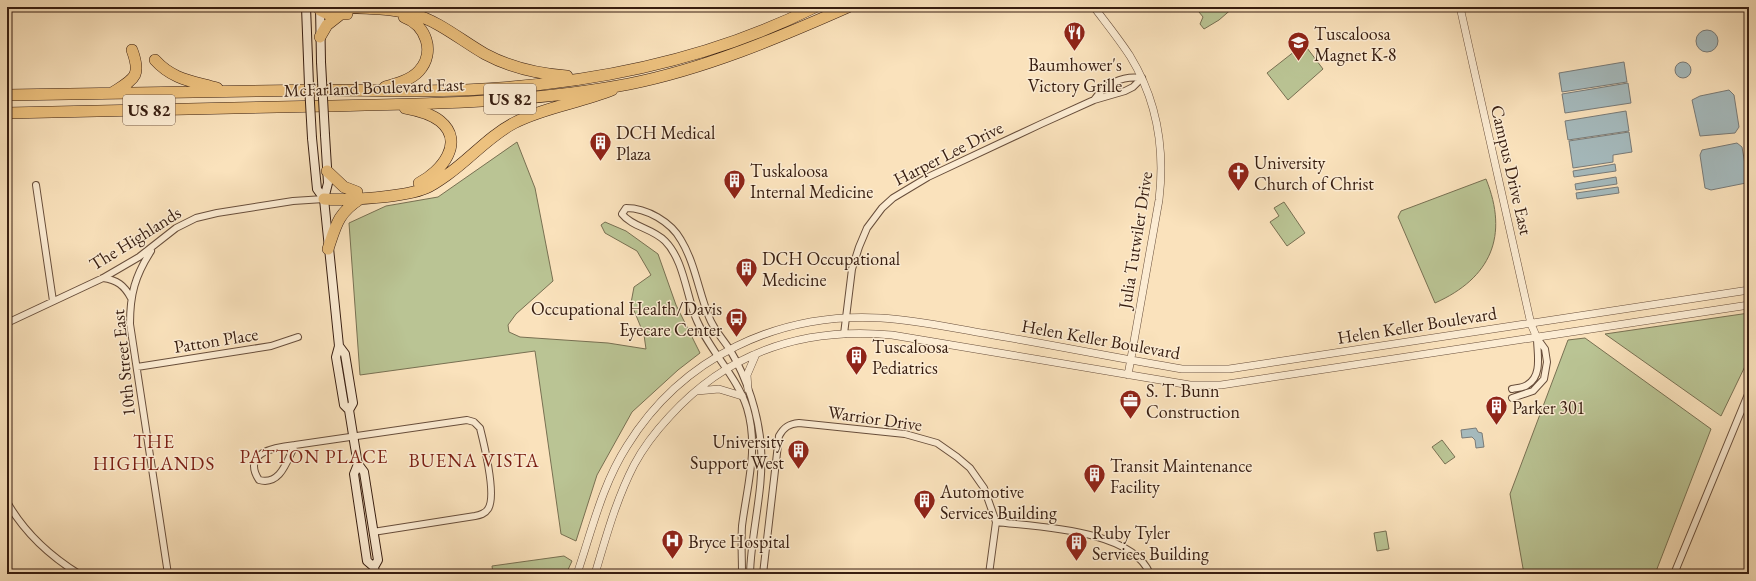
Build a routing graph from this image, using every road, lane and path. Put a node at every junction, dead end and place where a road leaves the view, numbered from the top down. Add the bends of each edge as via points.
1 (306, 7) edge
2 (815, 7) edge
3 (848, 7) edge
4 (1094, 7) edge
5 (1460, 7) edge
6 (322, 8) edge
7 (342, 9) edge
8 (320, 37) junction
9 (132, 50) dead end
10 (155, 60) dead end
11 (588, 78) junction
12 (1142, 78) junction
13 (629, 84) junction
14 (376, 90) junction
15 (229, 92) junction
16 (112, 93) junction
17 (7, 95) edge
18 (1094, 100) junction
19 (390, 105) junction
20 (7, 112) edge
21 (327, 171) junction
22 (36, 185) dead end
23 (359, 195) junction
24 (324, 199) junction
25 (152, 248) junction
26 (328, 249) junction
27 (687, 256) junction
28 (676, 260) junction
29 (104, 278) junction
30 (1749, 290) edge
31 (131, 298) junction
32 (53, 301) junction
33 (1749, 305) edge
34 (707, 311) junction
35 (696, 317) junction
36 (846, 317) junction
37 (7, 323) edge
38 (1531, 324) junction
39 (844, 334) junction
40 (298, 337) dead end
41 (1537, 338) junction
42 (730, 350) junction
43 (756, 354) junction
44 (718, 356) junction
45 (1131, 361) junction
46 (736, 363) junction
47 (137, 367) junction
48 (727, 367) junction
49 (1128, 375) junction
50 (748, 389) junction
51 (1512, 389) dead end
52 (695, 391) junction
53 (1749, 392) edge
54 (742, 396) junction
55 (1512, 398) dead end
56 (353, 436) junction
57 (295, 445) junction
58 (358, 464) junction
59 (7, 502) edge
60 (996, 522) junction
61 (374, 532) junction
62 (374, 571) edge
63 (79, 574) edge
64 (168, 574) edge
65 (577, 574) edge
66 (595, 574) edge
67 (742, 574) edge
68 (750, 574) edge
69 (763, 574) edge
70 (989, 574) edge
71 (1150, 574) edge
72 (1674, 574) edge

1 - 24 main road, bridge via 312,138 317,189
2 - 11 highway, McFarland Boulevard East / US 82 via 754,34 706,51
3 - 13 highway, McFarland Boulevard East / US 82 via 718,59
4 - 12 street, Julia Tutwiler Drive via 1129,55
5 - 38 street, Campus Drive East
6 - 7 highway via 328,14
6 - 8 main road
7 - 8 highway
7 - 11 highway via 372,8 413,14 436,24 507,65 548,74
7 - 14 highway via 404,17 414,22 425,35 428,51 419,71 399,83
8 - 21 main road, bridge
9 - 16 highway via 138,68 136,74 127,84
10 - 15 highway via 173,76
11 - 14 highway, McFarland Boulevard East / US 82 via 506,88
12 - 18 street, Harper Lee Drive via 1125,91
12 - 18 street, Harper Lee Drive via 1131,76 1103,88
12 - 45 street, Julia Tutwiler Drive via 1157,123 1162,176
13 - 19 highway, McFarland Boulevard East / US 82 via 500,100
13 - 23 highway via 598,96 529,115 494,136 446,175 425,188 410,193
14 - 15 highway, McFarland Boulevard East / US 82
15 - 16 highway, McFarland Boulevard East / US 82
16 - 17 highway, McFarland Boulevard East / US 82
18 - 36 street, Harper Lee Drive via 928,177 893,198 867,228 858,247 852,269
19 - 20 highway, McFarland Boulevard East / US 82
19 - 23 highway via 418,110 441,122 451,141 447,159 430,176 414,185
21 - 23 highway via 344,187
21 - 24 main road via 328,183
22 - 32 street
23 - 24 highway via 338,200
23 - 26 highway via 337,220
24 - 25 street, The Highlands via 310,199 196,218 176,228
24 - 26 main road
25 - 29 street, The Highlands
25 - 31 street, 10th Street East via 137,278
26 - 56 main road via 339,346 345,354 351,393 352,403 349,410
27 - 28 street
27 - 28 street via 681,240 665,223 642,210 626,208 622,214 627,221 646,227 665,240
27 - 34 street
28 - 35 street
29 - 31 street via 119,282
29 - 32 street, The Highlands
30 - 38 street, Helen Keller Boulevard
31 - 47 street, 10th Street East via 130,324
32 - 37 street, The Highlands
33 - 41 street, Helen Keller Boulevard
34 - 35 street
34 - 42 street via 717,333
35 - 44 street
36 - 39 street, Harper Lee Drive
36 - 42 street, Helen Keller Boulevard via 812,320 772,330
36 - 45 street, Helen Keller Boulevard via 897,319
38 - 41 street, Campus Drive East
38 - 45 street, Helen Keller Boulevard via 1229,369 1182,369
39 - 43 street, Helen Keller Boulevard via 798,341
39 - 49 street, Helen Keller Boulevard via 892,335
40 - 47 street, Patton Place via 275,346
41 - 49 street, Helen Keller Boulevard via 1231,385 1190,385
41 - 51 street via 1537,372 1527,385
41 - 55 street via 1545,349 1547,362 1544,379 1534,391
42 - 44 street, Helen Keller Boulevard
42 - 46 street
43 - 46 street, Helen Keller Boulevard
43 - 50 street via 747,374
44 - 48 street
44 - 65 street, Helen Keller Boulevard via 682,381 651,412 627,446 607,482
45 - 49 street, Julia Tutwiler Drive
46 - 48 street, Helen Keller Boulevard
46 - 50 street
47 - 64 street, 10th Street East
48 - 52 street, Helen Keller Boulevard
48 - 54 street
50 - 68 street via 758,424 762,452
52 - 54 street via 719,389
52 - 66 street, Helen Keller Boulevard via 657,430 634,464 618,502
53 - 72 street
54 - 67 street via 750,423 752,452 741,539
56 - 57 street
56 - 58 main road
56 - 61 street via 467,420 480,428 491,493 491,501 486,512 475,516
57 - 57 street via 271,448 257,457 254,464 259,480 267,482 275,479 281,473
58 - 61 main road via 364,472
58 - 62 main road via 354,474 355,481 367,561
59 - 63 street via 33,538
60 - 69 street, Warrior Drive via 980,481 970,468 944,447 905,434 790,424 779,436
60 - 70 street
60 - 71 street via 1039,526 1111,542 1133,553
61 - 62 main road via 378,560

